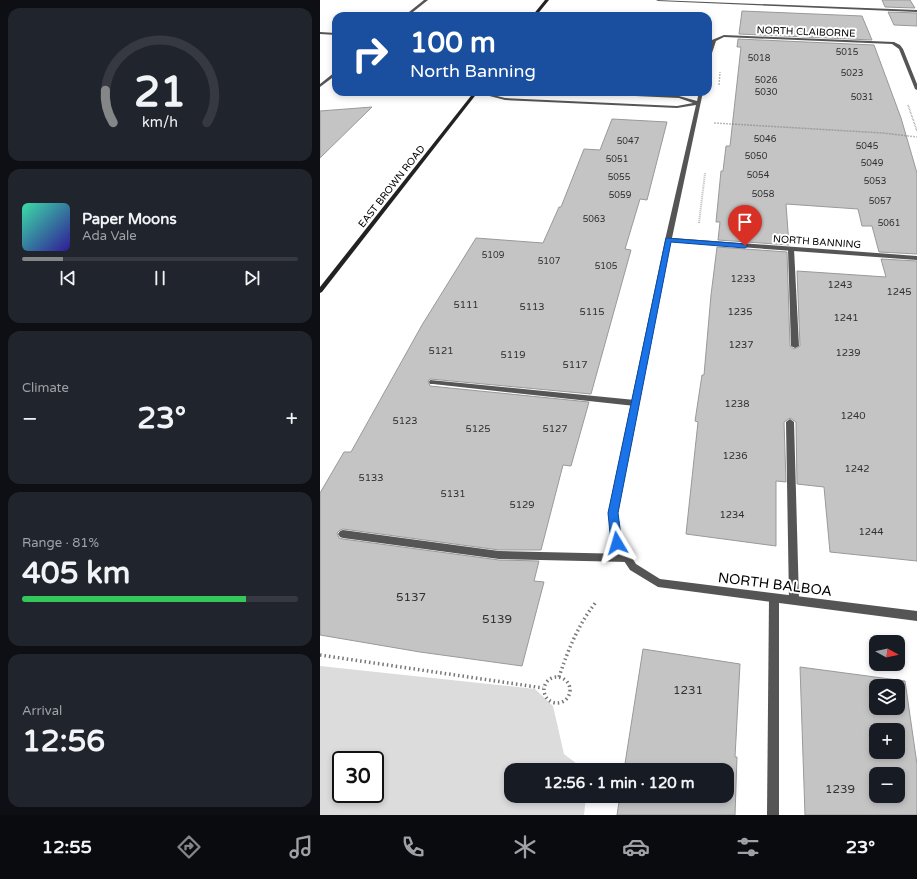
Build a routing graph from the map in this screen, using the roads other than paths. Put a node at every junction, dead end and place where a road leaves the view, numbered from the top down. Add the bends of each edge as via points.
1 (426, 0) edge
2 (547, 0) edge
3 (658, 0) edge
4 (670, 0) edge
5 (917, 11) edge
6 (411, 12) edge
7 (537, 12) edge
8 (320, 33) edge
9 (332, 34) edge
10 (712, 44) edge
11 (332, 76) edge
12 (320, 86) edge
13 (917, 89) edge
14 (474, 96) edge
15 (494, 96) edge
16 (657, 96) edge
17 (700, 96) edge
18 (698, 103) junction
19 (668, 240) junction
20 (791, 249) junction
21 (917, 258) edge
22 (320, 291) edge
23 (795, 346) dead end
24 (433, 382) dead end
25 (635, 404) junction
26 (790, 422) dead end
27 (343, 534) dead end
28 (627, 558) junction
29 (774, 598) junction
30 (794, 600) junction
31 (917, 616) edge
32 (773, 815) edge

1 - 6 street
2 - 7 main road
3 - 4 street
4 - 5 street
8 - 9 street
10 - 13 street, NORTH CLAIBORNE via 718,38 736,36 892,43 901,49
11 - 12 street
14 - 22 main road, EAST BROWN ROAD
15 - 18 street via 512,100 677,107
16 - 18 street via 679,97
17 - 18 street
18 - 19 street
19 - 20 street, NORTH BANNING
19 - 25 street
20 - 21 street, NORTH BANNING
20 - 23 street
24 - 25 street
25 - 28 street via 613,513 617,543
26 - 30 street
27 - 28 street via 499,555
28 - 29 street, NORTH BALBOA via 633,567 658,583
29 - 30 street, NORTH BALBOA
29 - 32 street
30 - 31 street, NORTH BALBOA

